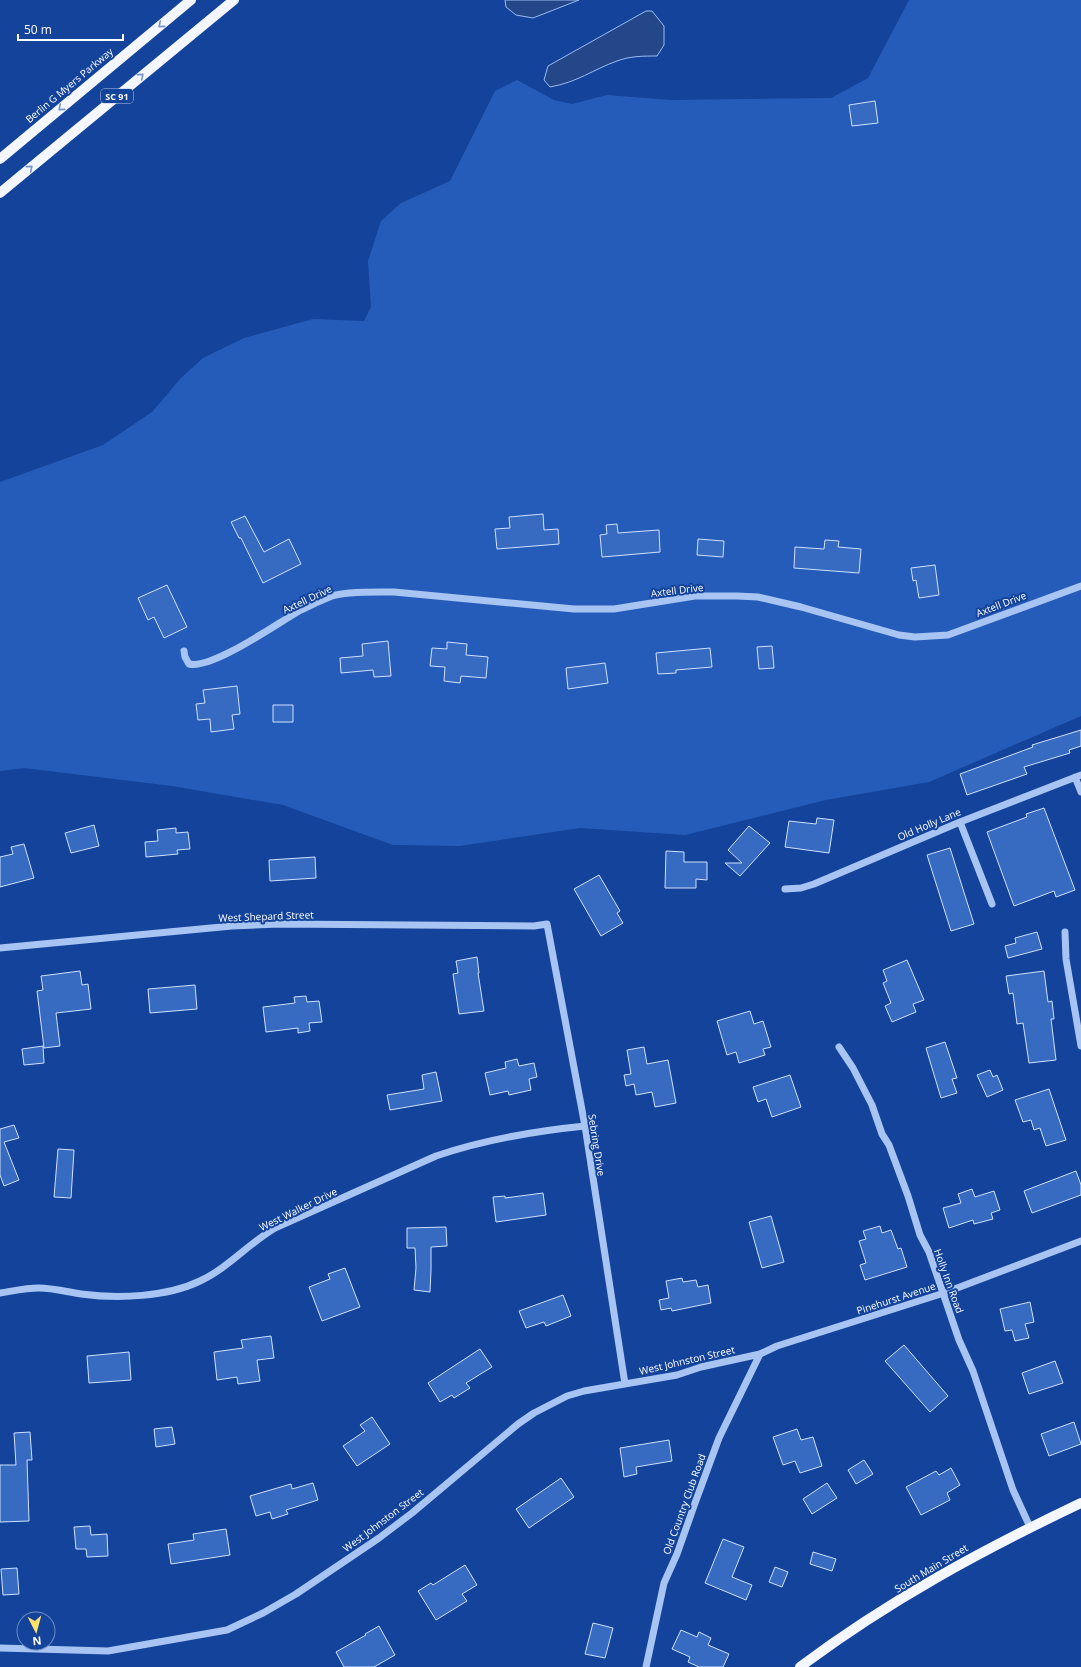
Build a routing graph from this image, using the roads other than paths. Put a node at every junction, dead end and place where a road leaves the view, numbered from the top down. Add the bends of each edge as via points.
1 (191, 0) edge
2 (234, 0) edge
3 (0, 159) edge
4 (0, 194) edge
5 (1081, 586) edge
6 (184, 651) dead end
7 (1078, 776) edge
8 (1081, 792) edge
9 (960, 822) junction
10 (785, 889) dead end
11 (992, 904) dead end
12 (534, 926) joint
13 (1065, 932) dead end
14 (0, 948) edge
15 (839, 1046) dead end
16 (1081, 1046) edge
17 (585, 1126) junction
18 (1081, 1241) edge
19 (0, 1293) edge
20 (944, 1293) junction
21 (760, 1354) junction
22 (625, 1384) junction
23 (1081, 1503) edge
24 (1030, 1527) junction
25 (0, 1648) edge
26 (646, 1667) edge
27 (800, 1667) edge

1 -> 3 main road, Berlin G Myers Parkway / SC 91
4 -> 2 main road, SC 91
5 - 6 street, Axtell Drive via 948,635 932,637 899,635 801,607 737,596 695,596 614,609 574,609 373,592 334,595 301,610 225,654 199,665 189,664
7 - 8 street
7 - 9 street, Old Holly Lane
9 - 10 street, Old Holly Lane via 814,884
9 - 11 street
12 - 14 street, West Shepard Street via 248,925
12 - 17 street, Sebring Drive via 547,924
13 - 16 street via 1066,959
15 - 20 street, Holly Inn Road via 872,1105 908,1196 920,1236 929,1252
17 - 19 street, West Walker Drive via 470,1146 436,1156 274,1228 220,1269 200,1281 179,1288 120,1296 38,1288
17 - 22 street, Sebring Drive
18 - 20 street, Pinehurst Avenue
20 - 21 street, Pinehurst Avenue via 777,1346
20 - 24 street, Holly Inn Road via 1013,1490
21 - 22 street, West Johnston Street via 677,1375
21 - 26 street, Old Country Club Road via 719,1438 678,1554 664,1583
22 - 25 street, West Johnston Street via 567,1396 534,1413 379,1538 296,1594 227,1630 108,1652
23 - 24 main road, South Main Street
24 - 27 main road, South Main Street via 934,1579 869,1619

